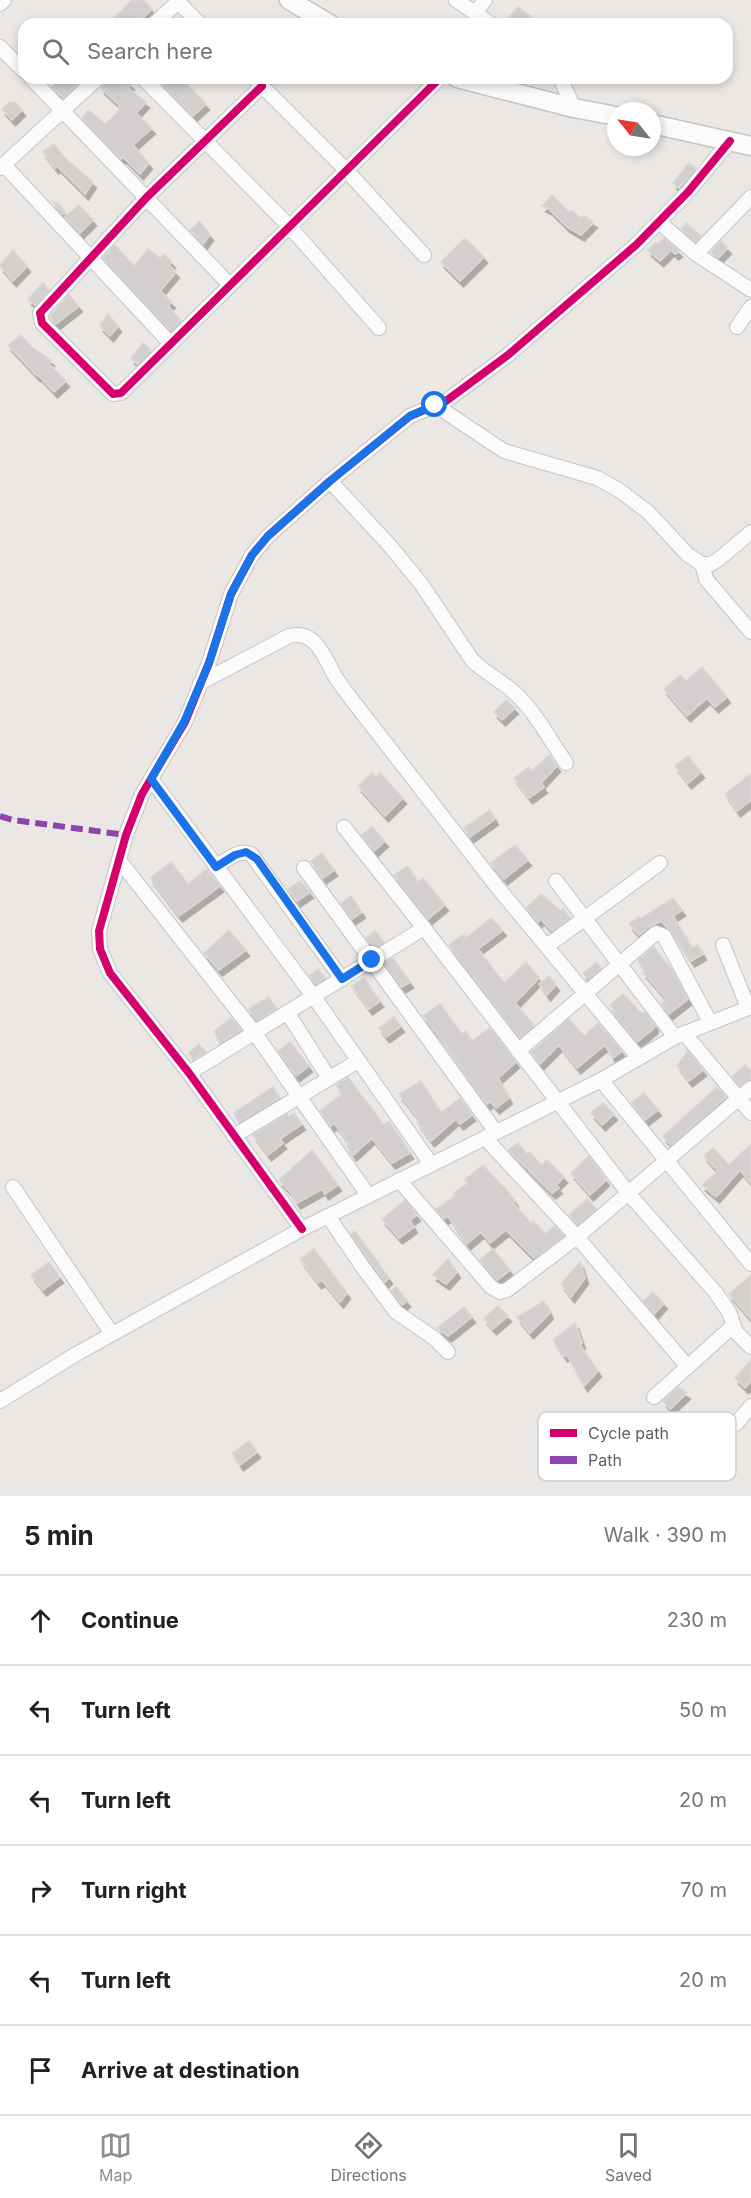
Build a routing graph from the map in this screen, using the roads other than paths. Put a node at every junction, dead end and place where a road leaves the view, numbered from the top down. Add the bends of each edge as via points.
1 (4, 0) edge
2 (289, 0) edge
3 (456, 0) edge
4 (485, 0) edge
5 (179, 1) edge
6 (0, 4) edge
7 (475, 13) junction
8 (161, 18) edge
9 (195, 18) edge
10 (320, 18) edge
11 (482, 18) edge
12 (0, 47) edge
13 (18, 65) edge
14 (37, 84) edge
15 (92, 84) edge
16 (149, 84) edge
17 (256, 84) edge
18 (260, 84) edge
19 (434, 84) edge
20 (480, 84) edge
21 (563, 84) edge
22 (574, 108) junction
23 (64, 110) junction
24 (607, 114) edge
25 (661, 126) edge
26 (205, 141) junction
27 (730, 141) junction
28 (751, 146) edge
29 (2, 167) edge
30 (347, 171) junction
31 (147, 197) junction
32 (751, 197) edge
33 (658, 222) junction
34 (290, 227) junction
35 (696, 254) junction
36 (424, 255) dead end
37 (91, 257) junction
38 (230, 285) junction
39 (751, 290) edge
40 (751, 307) edge
41 (736, 327) dead end
42 (379, 328) dead end
43 (171, 344) junction
44 (435, 405) junction
45 (330, 481) junction
46 (751, 532) edge
47 (702, 564) junction
48 (751, 632) edge
49 (201, 683) junction
50 (566, 763) dead end
51 (151, 779) junction
52 (344, 827) dead end
53 (119, 860) junction
54 (660, 863) dead end
55 (216, 867) junction
56 (304, 868) dead end
57 (556, 881) dead end
58 (585, 917) junction
59 (424, 928) junction
60 (723, 945) dead end
61 (547, 946) junction
62 (372, 960) junction
63 (620, 963) junction
64 (342, 979) junction
65 (585, 993) junction
66 (314, 996) junction
67 (750, 1007) edge
68 (287, 1012) junction
69 (710, 1022) junction
70 (254, 1032) junction
71 (680, 1035) junction
72 (518, 1051) junction
73 (639, 1058) junction
74 (358, 1060) junction
75 (189, 1073) junction
76 (329, 1078) junction
77 (601, 1080) junction
78 (751, 1089) edge
79 (298, 1097) junction
80 (739, 1099) junction
81 (556, 1102) junction
82 (751, 1113) edge
83 (491, 1135) junction
84 (234, 1136) junction
85 (668, 1161) junction
86 (431, 1164) junction
87 (399, 1180) junction
88 (13, 1187) dead end
89 (628, 1194) junction
90 (368, 1196) junction
91 (328, 1216) junction
92 (302, 1229) junction
93 (577, 1237) junction
94 (751, 1264) edge
95 (733, 1326) junction
96 (112, 1334) junction
97 (751, 1347) edge
98 (448, 1352) dead end
99 (688, 1367) junction
100 (654, 1397) dead end
101 (0, 1401) edge
102 (751, 1406) edge
103 (736, 1424) dead end

1 - 6 street
2 - 10 main road
3 - 7 street
4 - 7 street
5 - 8 street
5 - 9 street
7 - 11 street
12 - 13 street
14 - 23 street
15 - 23 street
16 - 26 street
17 - 26 street
18 - 30 street
19 - 30 street
20 - 22 main road
21 - 22 street
22 - 24 main road
23 - 29 street
23 - 31 street
25 - 27 main road
26 - 31 street
26 - 34 street
27 - 28 main road
27 - 33 street
29 - 37 street
30 - 34 street
30 - 36 street
31 - 37 street
31 - 38 street
32 - 35 street
33 - 35 street
33 - 44 street via 508,355
34 - 38 street
34 - 42 street
35 - 39 street
37 - 43 street
37 - 43 street via 42,310 42,323 113,394 121,393
38 - 43 street
40 - 41 street
44 - 45 street via 410,416
44 - 47 street via 504,451 597,478 619,490
45 - 49 street via 252,555 231,594
45 - 50 street via 391,547 471,660 523,702
46 - 47 street via 711,564
47 - 48 street via 706,579
49 - 51 street
49 - 61 street via 279,639 297,634 311,639 320,647 349,696
51 - 53 street
51 - 55 street
52 - 59 street
53 - 70 street
53 - 75 street via 99,931 100,949 110,973
54 - 58 street
55 - 64 street via 246,852 257,859
55 - 66 street
56 - 62 street
57 - 58 street
58 - 61 street
58 - 63 street
59 - 62 street
59 - 72 street
60 - 67 street
61 - 65 street
62 - 64 street
62 - 83 street
63 - 65 street
63 - 69 street via 652,935 660,933
63 - 71 street
64 - 66 street
65 - 72 street
65 - 73 street
66 - 68 street
66 - 74 street
67 - 69 street
68 - 70 street
68 - 76 street
69 - 71 street
70 - 75 street
70 - 79 street
71 - 73 street
71 - 80 street
72 - 81 street
73 - 77 street
74 - 76 street
74 - 86 street
75 - 84 street
76 - 79 street
77 - 81 street
77 - 85 street
78 - 80 street
79 - 84 street
79 - 90 street
80 - 82 street
80 - 85 street
81 - 83 street
81 - 89 street
83 - 86 street
83 - 93 street
84 - 92 street
85 - 89 street
85 - 94 street
86 - 87 street
87 - 90 street
87 - 93 street via 490,1287 500,1292
88 - 96 street
89 - 93 street
89 - 95 street via 716,1293
90 - 91 street
91 - 92 street
91 - 98 street via 396,1312
92 - 96 street
93 - 99 street
95 - 97 street
95 - 99 street
96 - 101 street
99 - 100 street
102 - 103 street

